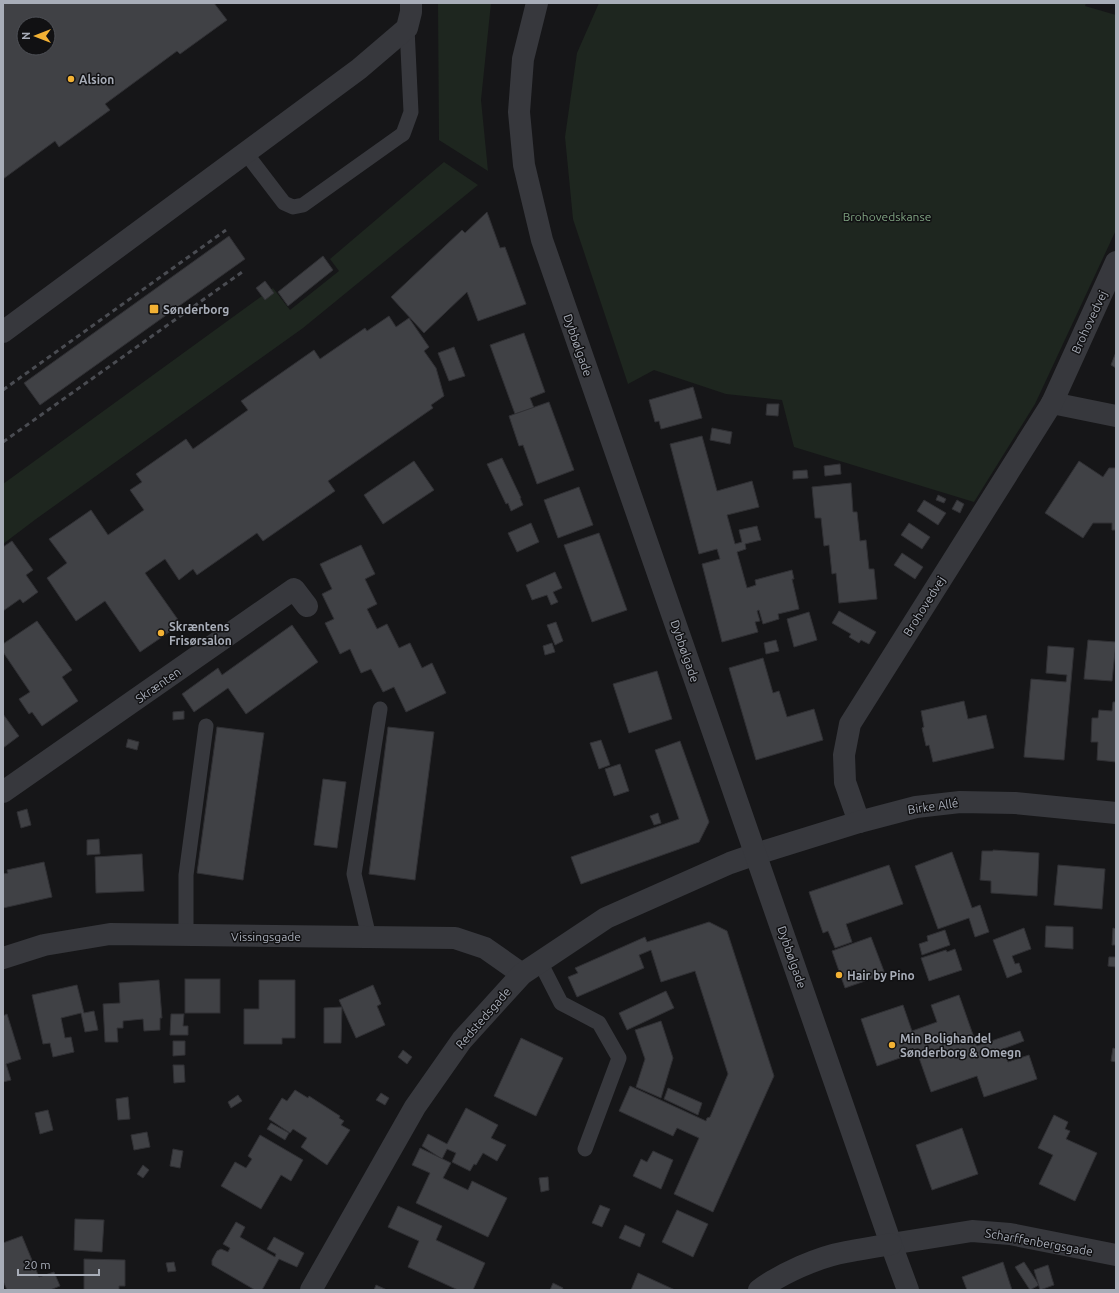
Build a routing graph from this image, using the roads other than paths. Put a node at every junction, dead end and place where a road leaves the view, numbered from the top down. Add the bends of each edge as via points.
1 (411, 3) edge
2 (537, 3) edge
3 (407, 28) junction
4 (245, 152) junction
5 (1116, 262) edge
6 (3, 332) edge
7 (1052, 403) junction
8 (1116, 416) edge
9 (307, 606) dead end
10 (380, 709) dead end
11 (206, 726) dead end
12 (3, 792) edge
13 (1116, 813) edge
14 (859, 822) junction
15 (756, 854) junction
16 (186, 935) junction
17 (369, 936) junction
18 (3, 958) edge
19 (540, 962) junction
20 (522, 974) junction
21 (585, 1149) dead end
22 (891, 1244) junction
23 (1116, 1255) edge
24 (311, 1290) edge
25 (759, 1290) edge
26 (908, 1290) edge

1 - 3 street
2 - 15 street, Dybbølgade via 523,60 520,112 524,165 542,240
3 - 4 street via 359,69
3 - 4 lane via 411,112 403,134 303,205 293,207 284,203
4 - 6 street
5 - 7 street, Brohovedvej
7 - 8 street
7 - 14 street, Brohovedvej via 850,724 844,755 845,782
9 - 12 street, Skrænten via 294,589
10 - 17 lane via 354,874
11 - 16 lane via 186,875
13 - 14 street, Birke Allé via 1015,803 960,802 916,807
14 - 15 street, Birke Allé
15 - 19 street, Redstedsgade via 606,918
15 - 22 street, Dybbølgade
16 - 17 street, Vissingsgade
16 - 18 street, Vissingsgade via 110,934 44,945
17 - 20 street, Vissingsgade via 455,938 485,948
19 - 20 street, Redstedsgade
19 - 21 lane via 561,1003 599,1023 619,1058
20 - 24 street, Redstedsgade via 462,1040 415,1107
22 - 23 street, Scharffenbergsgade via 972,1231 1010,1234
22 - 25 street, Scharffenbergsgade via 844,1252 801,1266
22 - 26 street, Dybbølgade

